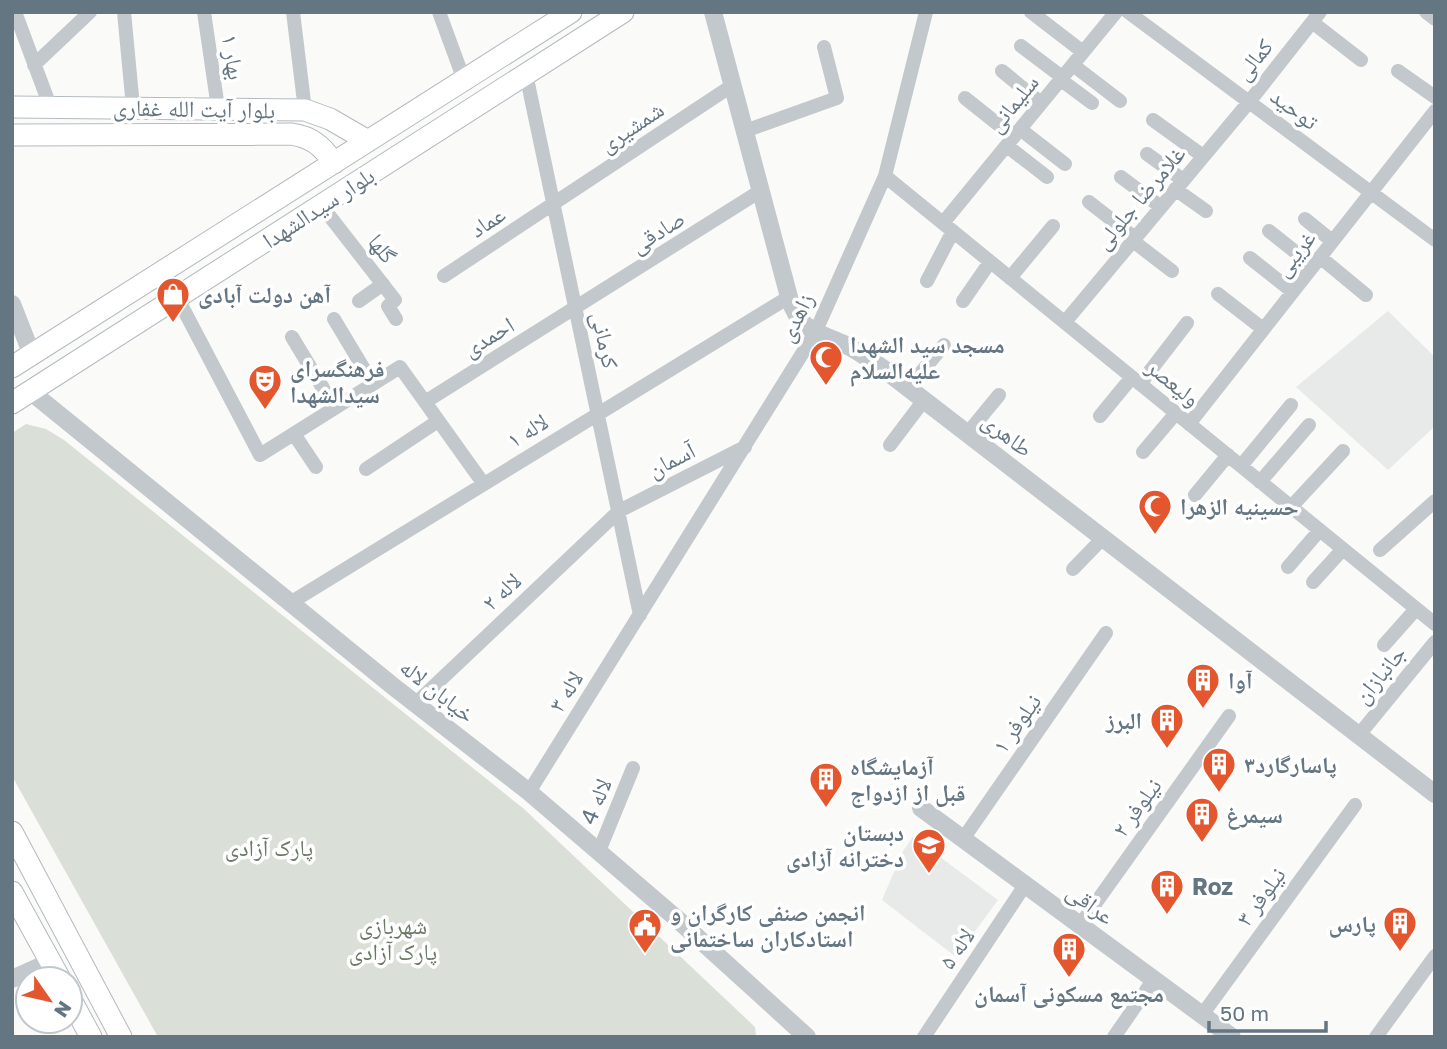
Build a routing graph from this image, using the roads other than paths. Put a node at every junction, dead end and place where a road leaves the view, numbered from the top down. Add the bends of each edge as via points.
1 (15, 12) edge
2 (90, 12) edge
3 (124, 12) edge
4 (204, 12) edge
5 (293, 12) edge
6 (439, 12) edge
7 (623, 12) edge
8 (713, 12) edge
9 (926, 12) edge
10 (1031, 12) edge
11 (1116, 12) edge
12 (1128, 12) edge
13 (1426, 12) edge
14 (561, 15) edge
15 (1316, 17) edge
16 (1435, 19) edge
17 (1021, 46) dead end
18 (824, 47) dead end
19 (1083, 52) junction
20 (1361, 60) dead end
21 (34, 65) junction
22 (1073, 65) junction
23 (1002, 71) dead end
24 (1398, 71) dead end
25 (526, 74) junction
26 (1061, 79) junction
27 (464, 80) junction
28 (733, 85) junction
29 (1435, 97) edge
30 (965, 98) dead end
31 (1120, 101) dead end
32 (1249, 102) junction
33 (1041, 103) junction
34 (1092, 103) dead end
35 (50, 106) junction
36 (12, 107) edge
37 (134, 107) junction
38 (218, 108) junction
39 (474, 108) junction
40 (305, 110) junction
41 (1435, 111) edge
42 (1153, 120) dead end
43 (746, 131) junction
44 (218, 134) junction
45 (12, 135) edge
46 (1014, 137) junction
47 (368, 141) junction
48 (1147, 154) dead end
49 (1203, 156) junction
50 (334, 163) junction
51 (1065, 164) dead end
52 (885, 176) junction
53 (1047, 177) dead end
54 (1121, 177) dead end
55 (1179, 185) junction
56 (762, 190) junction
57 (1371, 192) junction
58 (1089, 202) dead end
59 (321, 205) junction
60 (554, 205) junction
61 (1161, 207) junction
62 (1206, 211) dead end
63 (1305, 219) dead end
64 (1053, 226) dead end
65 (948, 227) junction
66 (1269, 231) dead end
67 (1134, 239) junction
68 (1435, 240) edge
69 (1332, 242) junction
70 (1250, 258) dead end
71 (990, 261) junction
72 (1316, 262) junction
73 (1172, 271) dead end
74 (444, 276) dead end
75 (1010, 278) junction
76 (927, 281) dead end
77 (383, 284) junction
78 (1293, 292) junction
79 (1218, 294) dead end
80 (1366, 295) dead end
81 (177, 297) junction
82 (789, 297) junction
83 (359, 301) dead end
84 (963, 301) dead end
85 (12, 304) edge
86 (576, 309) junction
87 (334, 319) dead end
88 (396, 319) dead end
89 (1065, 322) junction
90 (1186, 323) dead end
91 (1263, 329) junction
92 (815, 333) junction
93 (292, 337) dead end
94 (944, 345) dead end
95 (32, 355) junction
96 (12, 367) edge
97 (1136, 380) junction
98 (373, 384) junction
99 (908, 388) junction
100 (999, 395) dead end
101 (21, 397) edge
102 (923, 400) junction
103 (425, 402) junction
104 (1291, 405) dead end
105 (335, 408) junction
106 (598, 413) junction
107 (1176, 413) junction
108 (1100, 416) dead end
109 (438, 421) junction
110 (1189, 424) junction
111 (1310, 425) dead end
112 (967, 433) junction
113 (294, 434) junction
114 (890, 444) dead end
115 (745, 447) junction
116 (1343, 451) dead end
117 (1143, 452) dead end
118 (1228, 455) junction
119 (1241, 466) junction
120 (316, 467) dead end
121 (366, 469) dead end
122 (1260, 482) junction
123 (483, 484) junction
124 (1195, 495) dead end
125 (1435, 501) edge
126 (1291, 507) junction
127 (618, 512) junction
128 (1320, 530) junction
129 (1103, 538) junction
130 (1343, 549) junction
131 (1380, 550) dead end
132 (1288, 566) dead end
133 (1073, 569) dead end
134 (1313, 582) dead end
135 (290, 603) junction
136 (1416, 609) junction
137 (640, 615) junction
138 (1435, 624) edge
139 (1107, 633) dead end
140 (1435, 642) edge
141 (1384, 645) dead end
142 (415, 704) junction
143 (1230, 716) dead end
144 (1358, 736) junction
145 (634, 768) dead end
146 (529, 792) junction
147 (1435, 794) edge
148 (1355, 804) dead end
149 (921, 808) dead end
150 (12, 832) edge
151 (963, 839) junction
152 (599, 851) junction
153 (1026, 885) junction
154 (12, 892) edge
155 (1080, 925) junction
156 (1435, 956) edge
157 (52, 965) edge
158 (1154, 979) junction
159 (1202, 1015) junction
160 (121, 1037) edge
161 (807, 1037) edge
162 (924, 1037) edge
163 (1114, 1037) edge
164 (1232, 1037) edge
165 (1376, 1037) edge

1 - 21 street
2 - 21 street
3 - 37 street
4 - 38 street, بهار ۱
5 - 40 street
6 - 27 street
7 - 25 main road, بلوار سیدالشهدا
8 - 28 street, طاهری
9 - 52 street, زاهدی
10 - 19 street
11 - 19 street, سلیمانی
12 - 32 street, توحید
13 - 16 street
14 - 27 main road, بلوار سیدالشهدا
15 - 20 street
15 - 32 street, کمالی
17 - 26 street
18 - 43 street via 837,98
19 - 22 street, سلیمانی
21 - 35 street
22 - 26 street, سلیمانی
22 - 31 street
23 - 33 street
24 - 29 street
25 - 39 main road, بلوار سیدالشهدا
25 - 60 street, کرمانی
26 - 33 street, سلیمانی
26 - 34 street
27 - 39 main road
27 - 47 main road, بلوار سیدالشهدا
28 - 43 street, طاهری
28 - 60 street, شمشیری
30 - 46 street
32 - 49 street, غلامرضا جلولی
32 - 57 street, توحید
33 - 46 street, سلیمانی
35 - 36 main road, بلوار آیت الله غفاری
35 - 37 main road, بلوار آیت الله غفاری
37 - 38 main road, بلوار آیت الله غفاری
38 - 40 main road, بلوار آیت الله غفاری
38 - 44 main road
39 - 59 main road, بلوار سیدالشهدا
40 - 47 main road, بلوار آیت الله غفاری
41 - 57 street, غریبی
42 - 49 street
43 - 56 street, طاهری
44 - 45 main road, بلوار آیت الله غفاری
44 - 50 main road, بلوار آیت الله غفاری via 304,136 317,142
46 - 51 street
46 - 53 street
46 - 65 street, سلیمانی
47 - 50 main road, بلوار سیدالشهدا
48 - 55 street
49 - 55 street, غلامرضا جلولی
50 - 95 main road, بلوار سیدالشهدا
52 - 65 street, ولیعصر
52 - 92 street, زاهدی
54 - 61 street
55 - 61 street, غلامرضا جلولی
55 - 62 street
56 - 82 street, طاهری
56 - 86 street, صادقی
57 - 68 street, توحید
57 - 69 street, غریبی
58 - 67 street
59 - 77 street, گلها
59 - 81 main road, بلوار سیدالشهدا
60 - 74 street, عماد
60 - 86 street, کرمانی
61 - 67 street, غلامرضا جلولی
63 - 69 street
64 - 75 street
65 - 71 street, ولیعصر
65 - 76 street, سلیمانی
66 - 72 street
67 - 73 street
67 - 89 street, غلامرضا جلولی
69 - 72 street, غریبی
70 - 78 street
71 - 75 street, ولیعصر
71 - 84 street
72 - 78 street, غریبی
72 - 80 street
75 - 89 street, ولیعصر
77 - 83 street
77 - 88 street, گلها via 395,300 388,306
78 - 91 street, غریبی
79 - 91 street
81 - 101 main road, بلوار سیدالشهدا
81 - 113 street via 260,456
82 - 92 street, طاهری via 794,313
82 - 106 street, لاله ۱
85 - 95 street
86 - 103 street, احمدی
86 - 106 street, کرمانی
87 - 98 street
89 - 97 street, ولیعصر
90 - 97 street
91 - 110 street, غریبی
92 - 99 street, طاهری via 864,355
92 - 115 street, زاهدی
93 - 105 street
94 - 99 street
95 - 96 main road, بلوار سیدالشهدا
97 - 107 street, ولیعصر
97 - 108 street
98 - 103 street via 400,368
98 - 105 street
99 - 102 street, طاهری
100 - 112 street
101 - 135 street, خیابان لاله
102 - 112 street, طاهری
102 - 114 street
103 - 109 street
104 - 119 street
105 - 113 street
106 - 123 street, لاله ۱
106 - 127 street, کرمانی
107 - 110 street, ولیعصر
107 - 117 street
109 - 121 street
109 - 123 street
110 - 118 street, ولیعصر
111 - 122 street
112 - 129 street, طاهری
113 - 120 street
115 - 127 street, آسمان
115 - 137 street, زاهدی
116 - 126 street
118 - 119 street, ولیعصر
118 - 124 street
119 - 122 street, ولیعصر
122 - 126 street, ولیعصر
123 - 135 street, لاله ۱
125 - 131 street
126 - 128 street, ولیعصر
127 - 137 street, کرمانی
127 - 142 street, لاله ۲
128 - 130 street, ولیعصر
128 - 132 street
129 - 133 street
129 - 144 street, طاهری
130 - 134 street
130 - 136 street, ولیعصر
135 - 142 street, خیابان لاله
136 - 138 street, ولیعصر
136 - 141 street
137 - 146 street, لاله ۳
139 - 151 street, نیلوفر ۱
140 - 144 street, جانبازان
142 - 146 street, خیابان لاله
143 - 155 street, نیلوفر ۲
144 - 147 street, طاهری
145 - 152 street, لاله 4
146 - 152 street, خیابان لاله
148 - 159 street, نیلوفر ۳
149 - 151 street, عراقی
150 - 160 main road
151 - 153 street, عراقی
152 - 161 street, خیابان لاله
153 - 155 street, عراقی
153 - 162 street, لاله ۵
154 - 157 main road
155 - 158 street, عراقی
156 - 165 street
158 - 159 street, عراقی
158 - 163 street
159 - 164 street, عراقی

